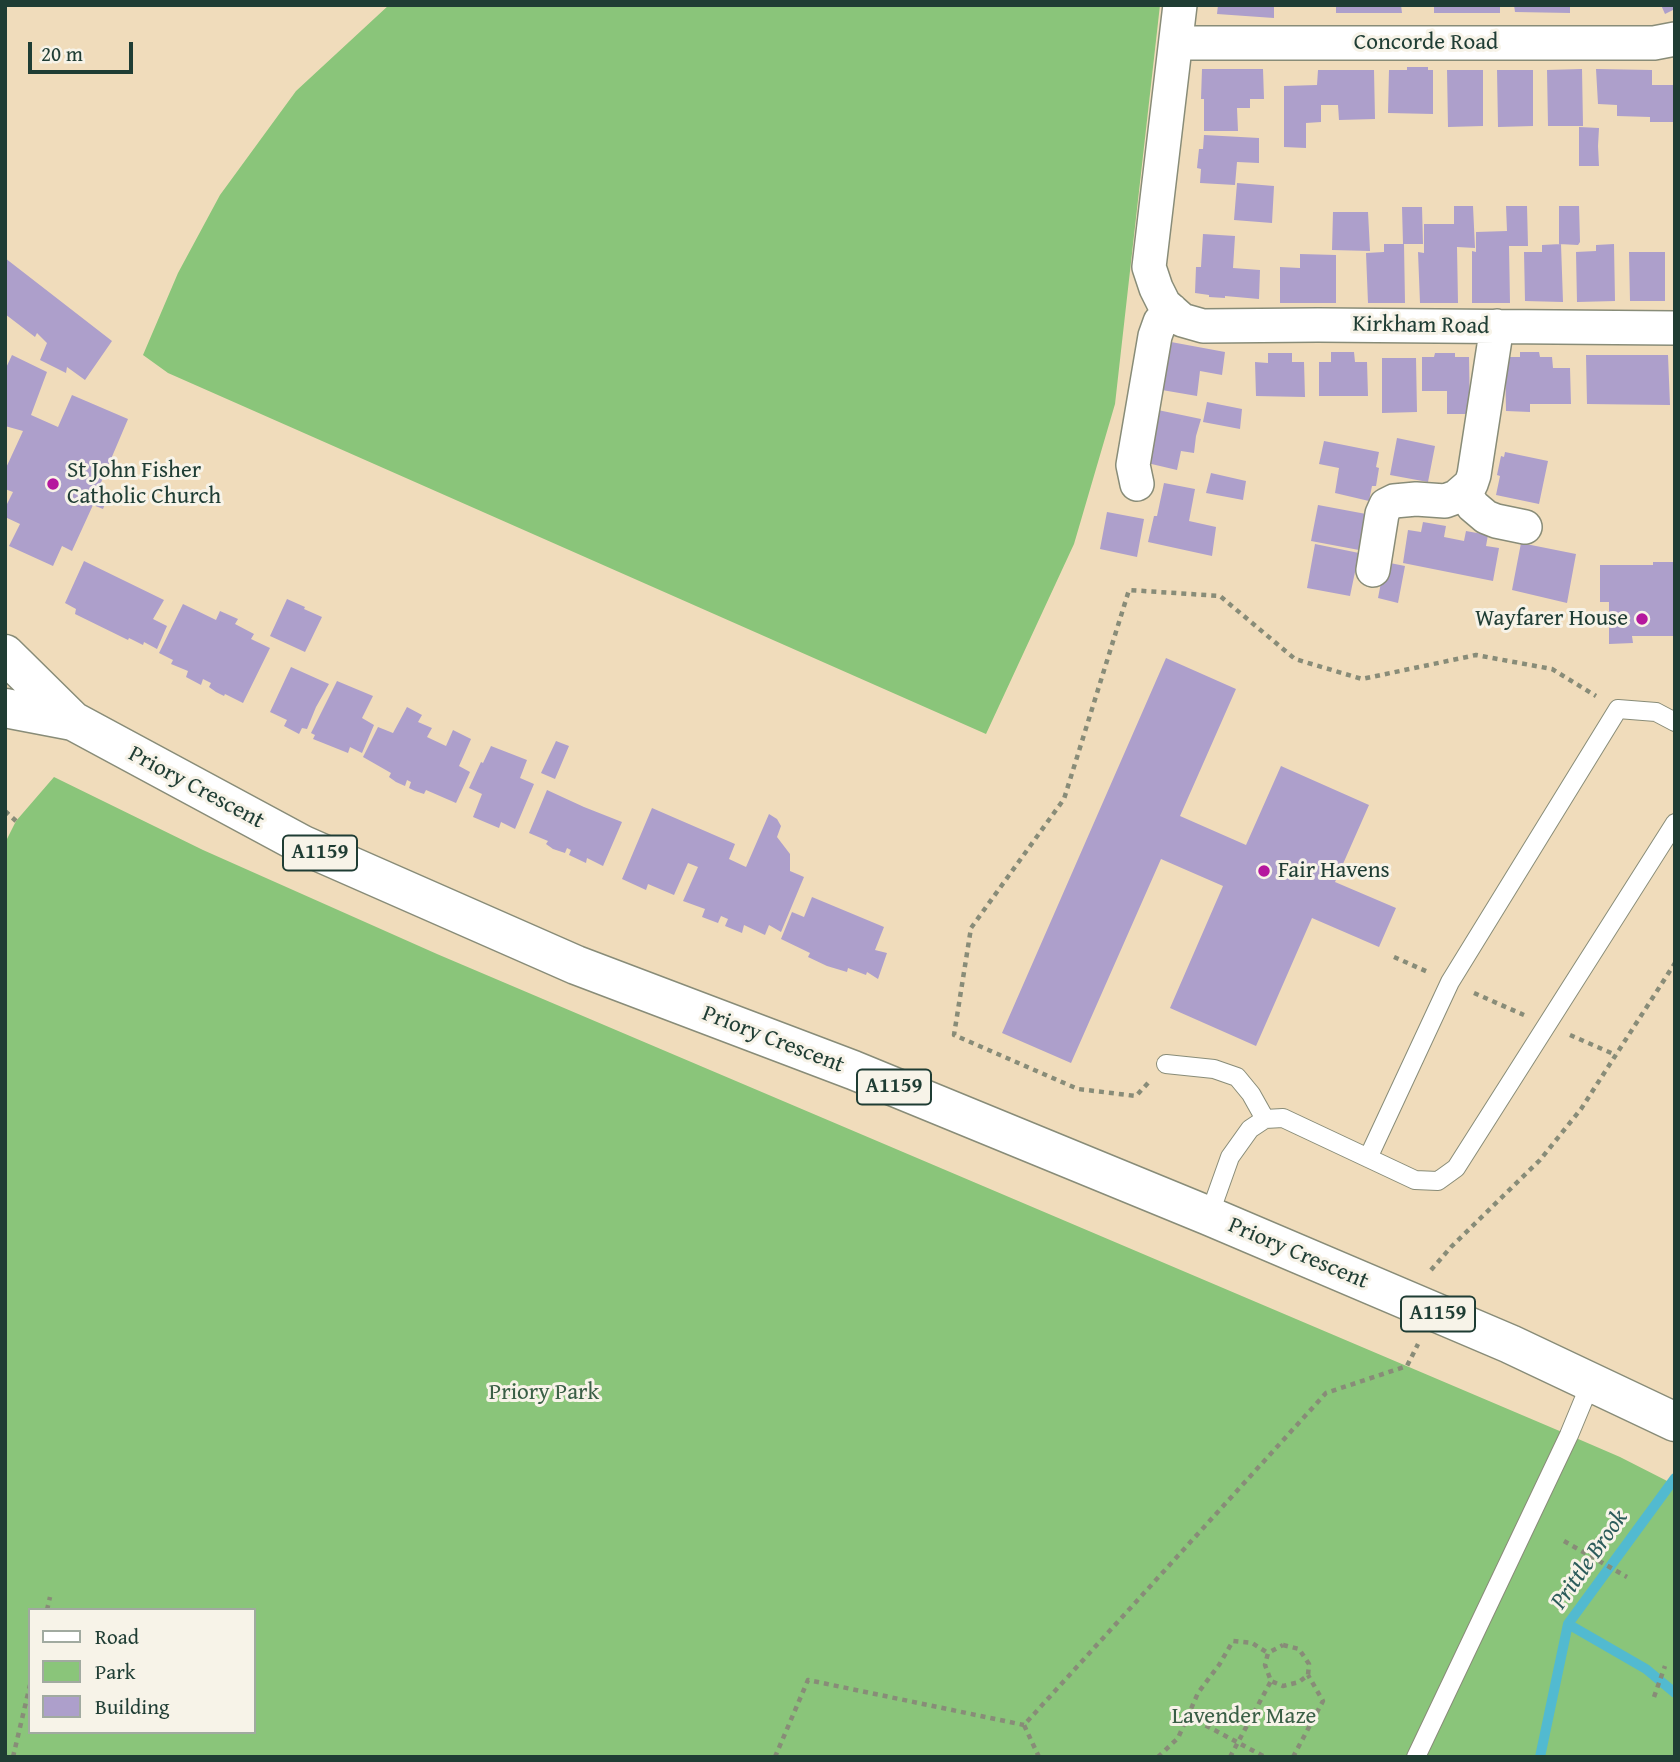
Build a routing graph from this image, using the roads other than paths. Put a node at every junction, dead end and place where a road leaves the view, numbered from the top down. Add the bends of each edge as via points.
1 (1181, 5) edge
2 (1675, 39) edge
3 (1177, 43) junction
4 (1171, 310) junction
5 (1497, 326) junction
6 (1675, 328) edge
7 (1137, 484) dead end
8 (1464, 492) junction
9 (1525, 527) dead end
10 (1373, 570) dead end
11 (5, 654) edge
12 (5, 708) edge
13 (74, 721) junction
14 (1675, 722) edge
15 (1675, 823) edge
16 (1166, 1064) road end
17 (1265, 1119) junction
18 (1368, 1158) junction
19 (1209, 1216) junction
20 (1591, 1382) junction
21 (1670, 1416) edge
22 (1416, 1757) edge

1 - 3 street
2 - 3 street, Concorde Road via 1654,43
3 - 4 street via 1149,267
4 - 5 street, Kirkham Road via 1182,320 1203,326
4 - 7 street via 1155,336 1133,465
5 - 6 street, Kirkham Road
5 - 8 street via 1474,475
8 - 9 street via 1486,517
8 - 10 street via 1445,501 1405,500 1386,505
11 - 13 main road, Priory Crescent / A1159
12 - 13 main road, Priory Crescent / A1159
13 - 19 main road, Priory Crescent / A1159 via 303,845 576,965 853,1070
14 - 18 lane via 1656,712 1618,709 1450,982
15 - 18 lane via 1456,1168 1438,1181 1415,1180
16 - 17 lane via 1214,1069 1237,1077
17 - 18 lane via 1283,1118
17 - 19 lane via 1250,1129 1230,1157
19 - 20 main road, Priory Crescent / A1159
20 - 21 main road, Priory Crescent / A1159
20 - 22 lane

